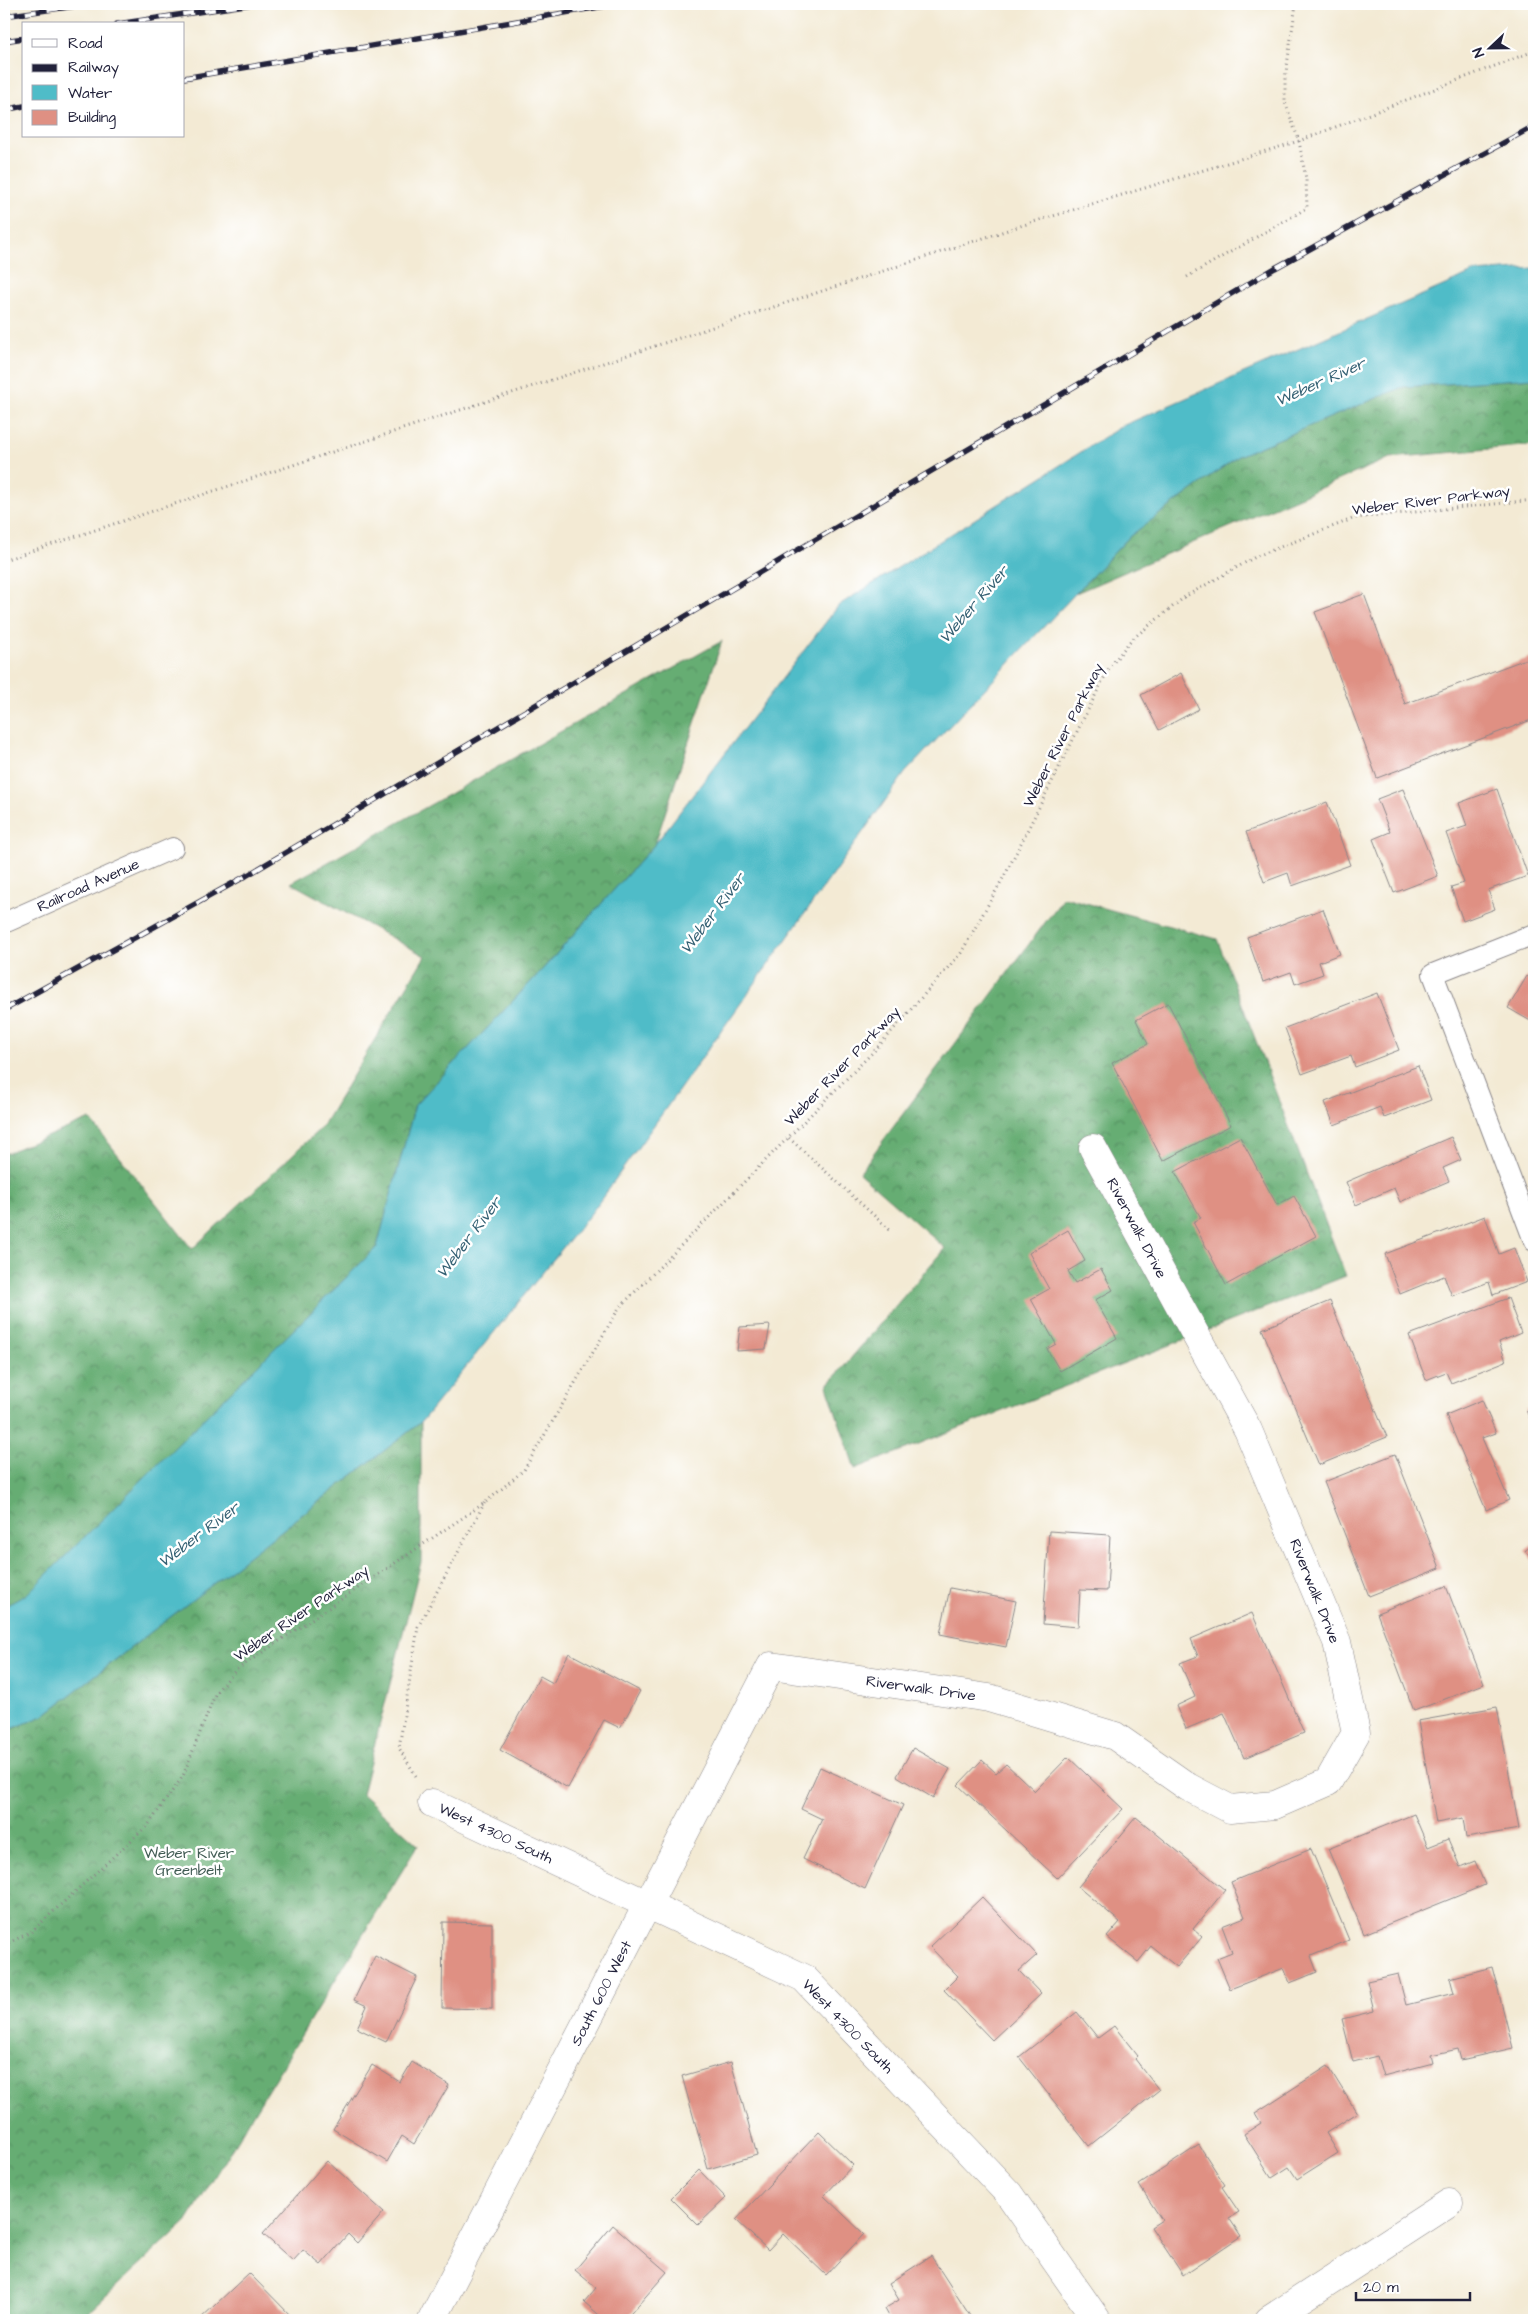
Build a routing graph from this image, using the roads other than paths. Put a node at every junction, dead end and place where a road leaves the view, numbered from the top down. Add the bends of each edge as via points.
1 (173, 848) dead end
2 (4, 922) edge
3 (1534, 934) edge
4 (1093, 1148) dead end
5 (1534, 1241) edge
6 (771, 1666) joint
7 (432, 1803) road end
8 (647, 1904) junction
9 (1449, 2203) dead end
10 (436, 2319) edge
11 (1097, 2320) edge
12 (1269, 2320) edge

1 - 2 lane, Railroad Avenue
3 - 5 lane via 1433,974
4 - 6 street, Riverwalk Drive via 1248,1430 1337,1642 1356,1732 1328,1782 1275,1805 1230,1809 1188,1787 1115,1736 989,1698
6 - 8 street, South 600 West
7 - 8 street, West 4300 South
8 - 10 street, South 600 West
8 - 11 street, West 4300 South via 804,1978 1009,2194
9 - 12 street

